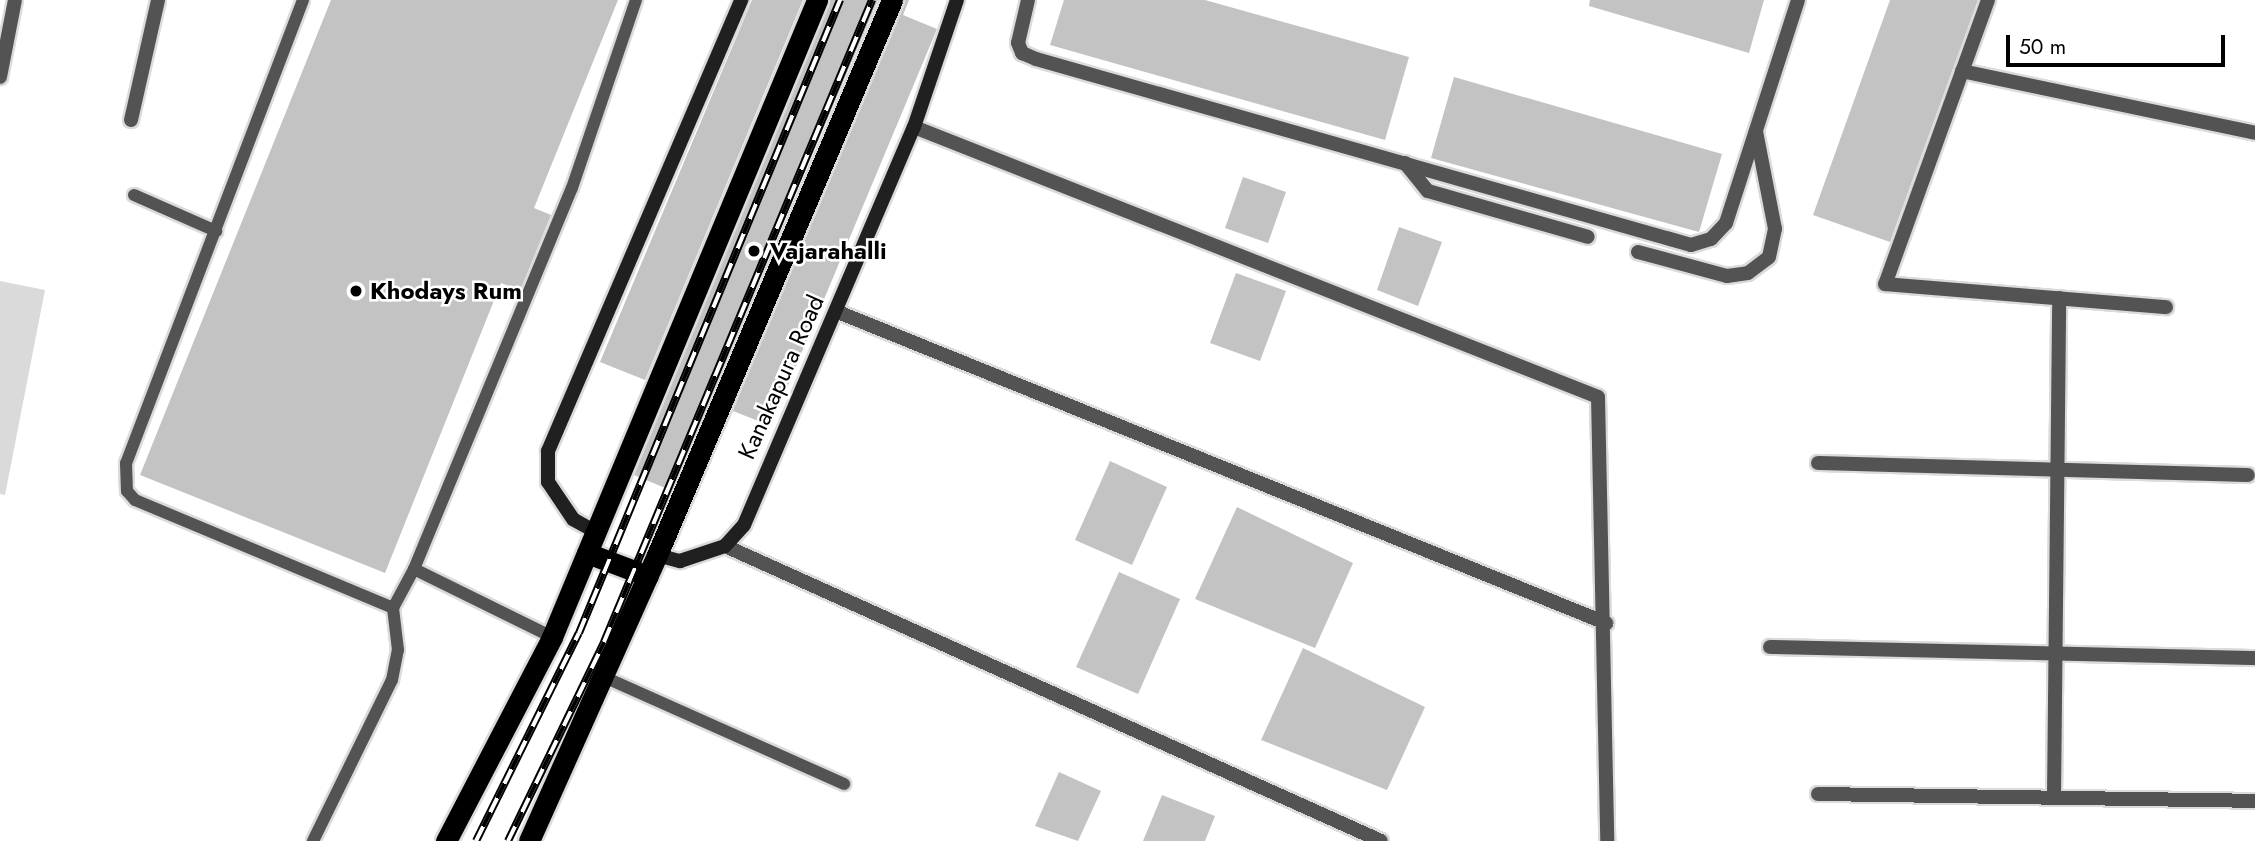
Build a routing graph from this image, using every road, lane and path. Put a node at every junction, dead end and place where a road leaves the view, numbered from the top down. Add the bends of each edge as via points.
1 (15, 0) edge
2 (158, 0) edge
3 (303, 0) edge
4 (636, 0) edge
5 (741, 0) edge
6 (817, 0) edge
7 (892, 0) edge
8 (957, 0) edge
9 (1028, 0) edge
10 (1798, 0) edge
11 (1988, 0) edge
12 (1962, 71) junction
13 (0, 77) edge
14 (131, 120) dead end
15 (914, 127) junction
16 (1756, 130) junction
17 (2255, 133) edge
18 (1405, 163) junction
19 (134, 195) dead end
20 (216, 231) junction
21 (1588, 237) dead end
22 (1638, 251) dead end
23 (2059, 298) junction
24 (2166, 307) dead end
25 (838, 312) junction
26 (1818, 463) dead end
27 (2057, 471) junction
28 (2248, 475) dead end
29 (596, 532) junction
30 (725, 546) junction
31 (587, 553) junction
32 (657, 555) junction
33 (414, 569) junction
34 (648, 576) junction
35 (393, 608) junction
36 (1606, 622) junction
37 (552, 637) junction
38 (1770, 647) dead end
39 (2055, 653) junction
40 (2255, 658) edge
41 (604, 677) junction
42 (844, 784) dead end
43 (1818, 794) dead end
44 (2054, 796) junction
45 (2255, 801) edge
46 (313, 841) edge
47 (446, 841) edge
48 (529, 841) edge
49 (1381, 841) edge
50 (1607, 841) edge

1 - 13 street
2 - 14 street
3 - 20 lane
4 - 33 lane via 572,188
5 - 29 street via 548,451 548,482 573,519
6 - 29 highway
7 - 32 highway, Kanakapura Road
8 - 15 street, Kanakapura Road
9 - 18 street via 1018,43 1022,53 1037,60
10 - 16 street
11 - 12 street
12 - 17 street
12 - 23 street via 1885,284
15 - 25 street, Kanakapura Road
15 - 36 street via 1598,397
16 - 18 street via 1726,223 1711,239 1691,245
16 - 22 street via 1775,229 1769,257 1748,273 1727,276
18 - 21 street via 1428,191
19 - 20 lane
20 - 35 lane via 126,463 127,491 135,500
23 - 24 street
23 - 27 street
25 - 30 street, Kanakapura Road via 744,525
25 - 36 street
26 - 27 street
27 - 28 street
27 - 39 street
29 - 31 highway
30 - 32 street via 680,561
30 - 49 street
31 - 34 highway
31 - 37 highway
32 - 34 highway, Kanakapura Road
33 - 35 lane
33 - 37 lane
34 - 41 highway, Kanakapura Road
35 - 46 lane via 398,650 391,680
36 - 50 street
37 - 47 highway
38 - 39 street
39 - 40 street
39 - 44 street
41 - 42 lane
41 - 48 highway, Kanakapura Road
43 - 44 street
44 - 45 street

